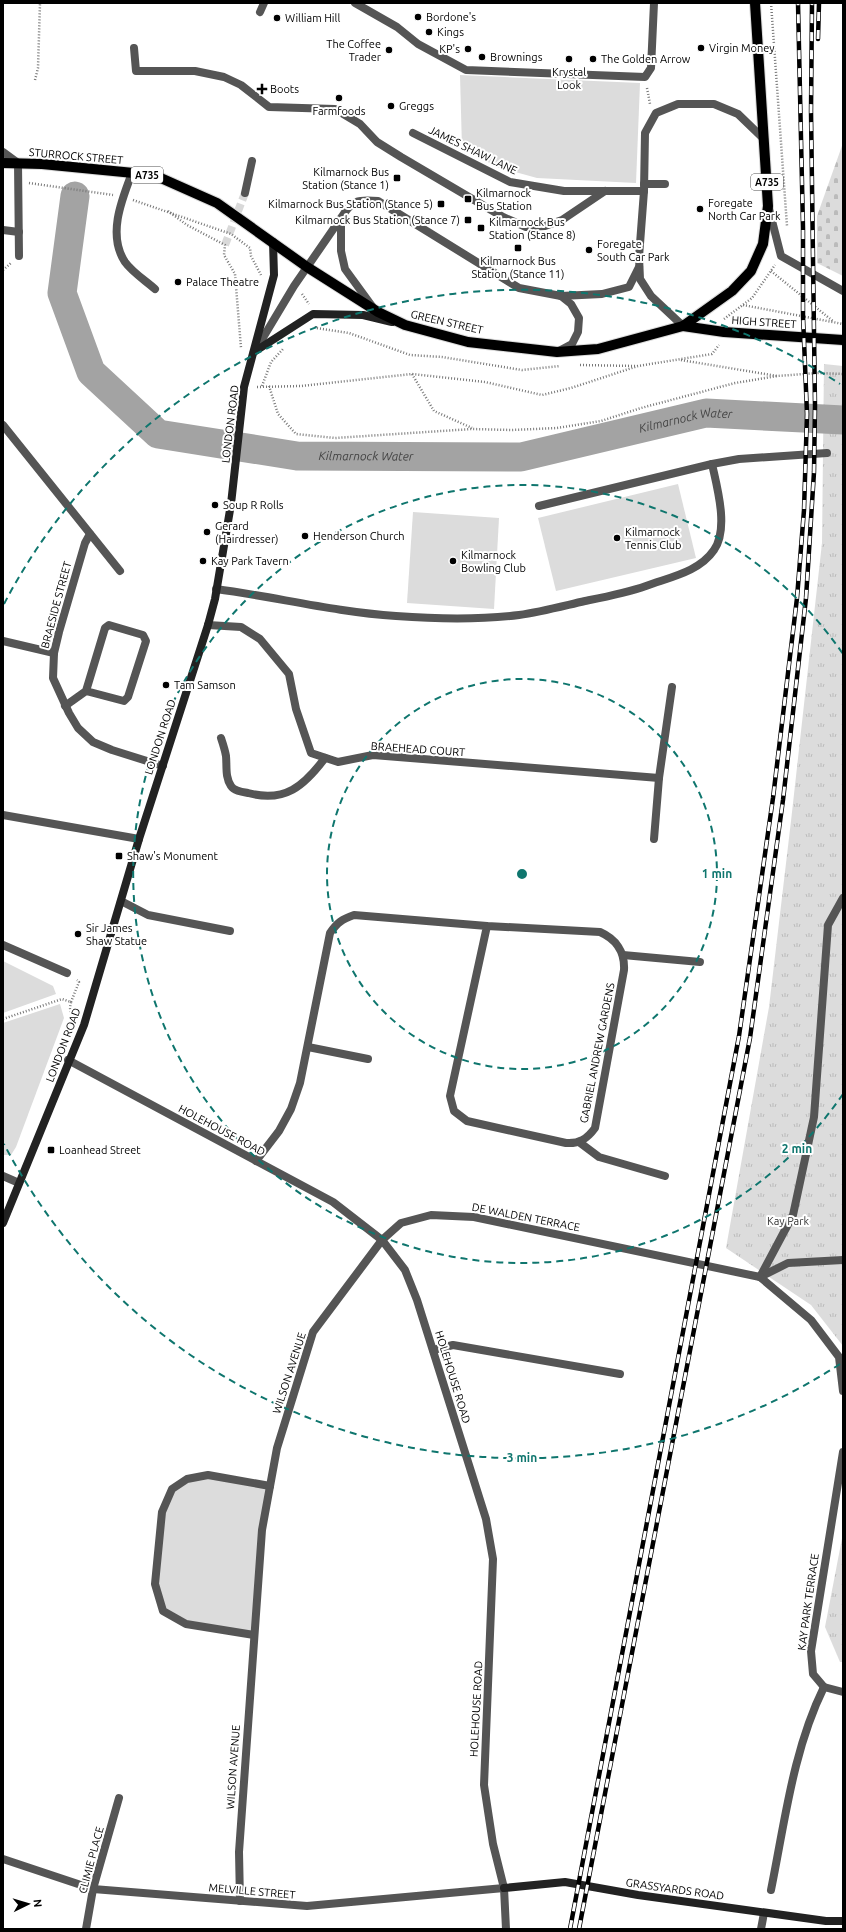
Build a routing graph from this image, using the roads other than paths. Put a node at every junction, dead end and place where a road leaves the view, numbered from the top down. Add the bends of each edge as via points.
1 (264, 3) edge
2 (355, 3) edge
3 (654, 3) edge
4 (755, 3) edge
5 (260, 12) dead end
6 (134, 48) dead end
7 (413, 133) dead end
8 (764, 139) junction
9 (3, 152) edge
10 (252, 161) dead end
11 (3, 163) edge
12 (18, 163) junction
13 (132, 173) junction
14 (665, 184) dead end
15 (644, 187) junction
16 (605, 191) junction
17 (245, 193) tunnel mouth
18 (768, 206) junction
19 (341, 218) junction
20 (3, 230) edge
21 (19, 232) junction
22 (273, 242) junction
23 (18, 256) dead end
24 (307, 267) junction
25 (639, 267) junction
26 (155, 289) dead end
27 (843, 291) edge
28 (561, 296) junction
29 (378, 312) junction
30 (406, 325) junction
31 (683, 326) junction
32 (843, 340) edge
33 (254, 352) junction
34 (557, 352) junction
35 (3, 425) edge
36 (827, 453) dead end
37 (712, 464) junction
38 (539, 506) dead end
39 (90, 534) junction
40 (120, 571) dead end
41 (216, 589) junction
42 (208, 626) junction
43 (3, 640) edge
44 (54, 653) junction
45 (672, 686) dead end
46 (86, 691) junction
47 (65, 706) junction
48 (221, 738) dead end
49 (326, 758) junction
50 (163, 766) junction
51 (659, 778) junction
52 (3, 815) edge
53 (139, 839) junction
54 (654, 839) dead end
55 (843, 898) edge
56 (121, 901) junction
57 (487, 926) junction
58 (230, 931) dead end
59 (3, 945) edge
60 (623, 956) junction
61 (700, 962) dead end
62 (67, 973) dead end
63 (308, 1047) junction
64 (368, 1059) dead end
65 (68, 1060) junction
66 (579, 1142) junction
67 (256, 1161) junction
68 (3, 1176) edge
69 (665, 1176) dead end
70 (19, 1183) junction
71 (3, 1222) edge
72 (382, 1240) junction
73 (843, 1260) edge
74 (760, 1277) junction
75 (433, 1350) junction
76 (620, 1374) dead end
77 (843, 1391) edge
78 (843, 1452) edge
79 (270, 1486) junction
80 (254, 1635) junction
81 (824, 1687) junction
82 (843, 1692) edge
83 (119, 1798) dead end
84 (3, 1859) edge
85 (504, 1888) junction
86 (93, 1889) junction
87 (771, 1890) dead end
88 (240, 1901) junction
89 (764, 1913) junction
90 (843, 1921) edge
91 (86, 1929) edge
92 (506, 1929) edge
93 (761, 1929) edge

1 - 5 street
2 - 3 street via 397,27 418,44 466,70 645,77 651,68
4 - 8 main road, A735
6 - 16 street via 136,71 195,71 224,77 241,85 269,107 335,109 360,124 377,142 503,217 526,227 545,226 562,220
7 - 16 street, JAMES SHAW LANE via 510,182 564,191
8 - 15 street via 738,114 714,104 678,104 656,113 645,133
8 - 18 main road, A735
9 - 12 street
10 - 17 street
11 - 12 main road, STURROCK STREET / A735
12 - 13 main road, STURROCK STREET / A735
12 - 21 street
13 - 22 main road, STURROCK STREET / A735 via 154,175 217,203
13 - 26 street via 117,222 118,250 126,263
14 - 15 street, JAMES SHAW LANE
15 - 16 street, JAMES SHAW LANE
15 - 25 street
18 - 27 street via 781,256
18 - 31 main road, A735 via 763,244 751,271 732,292
19 - 24 street
19 - 28 street via 354,202 378,201 519,288
19 - 29 street via 341,251 345,269
20 - 21 street
21 - 23 street
22 - 24 main road, GREEN STREET / A735
22 - 33 main road, LONDON ROAD via 274,275
24 - 29 main road, GREEN STREET / A735
24 - 33 street
25 - 28 street via 629,287 602,294
25 - 31 street via 640,279 652,296
28 - 34 street via 571,304 579,318 578,332 572,344
29 - 30 main road, GREEN STREET / A735
30 - 33 main road via 363,314 313,314
30 - 34 main road, GREEN STREET / A735 via 468,342
31 - 32 main road, HIGH STREET / A735 via 724,332
31 - 34 main road, GREEN STREET / A735 via 598,349
33 - 41 main road, LONDON ROAD via 244,387 232,504
35 - 39 street
36 - 37 street via 747,458
37 - 38 street
37 - 41 street via 718,490 721,532 715,550 696,567 630,591 520,615 458,619 395,616 326,608
39 - 40 street
39 - 44 street, BRAESIDE STREET via 85,543
41 - 42 main road, LONDON ROAD
42 - 49 street, BRAEHEAD COURT via 241,627 260,639 289,674 296,708 311,753
42 - 50 main road, LONDON ROAD
43 - 44 street
44 - 47 street, BRAESIDE STREET via 53,678
45 - 51 street
46 - 46 street via 105,628 109,625 143,635 146,641 128,698 124,701
46 - 47 street
47 - 50 street, BRAESIDE STREET via 78,728 93,742
48 - 49 street via 230,786 257,796 283,795 295,789 311,777
49 - 51 street, BRAEHEAD COURT via 338,762 373,755
50 - 53 main road, LONDON ROAD
51 - 54 street
52 - 53 street
53 - 56 main road, LONDON ROAD
55 - 74 street via 828,925 814,1117 793,1215
56 - 58 street via 148,915
56 - 65 main road, LONDON ROAD via 84,1025
57 - 60 street via 600,932 616,943
57 - 63 street via 354,915 343,918 336,923 330,933
57 - 66 street via 450,1096 451,1104 454,1111 467,1121 566,1142
59 - 62 street
60 - 61 street
60 - 66 street, GABRIEL ANDREW GARDENS via 624,970 595,1128
63 - 64 street
63 - 67 street via 292,1109
65 - 67 street, HOLEHOUSE ROAD
65 - 70 main road, LONDON ROAD
66 - 69 street via 600,1156
67 - 72 street, HOLEHOUSE ROAD via 333,1202
68 - 70 street
70 - 71 main road, LONDON ROAD
72 - 74 street, DE WALDEN TERRACE via 401,1223 431,1215 474,1217
72 - 75 street, HOLEHOUSE ROAD via 405,1270
72 - 79 street, WILSON AVENUE via 313,1332 277,1448
73 - 74 street via 788,1263
74 - 77 street via 811,1320 839,1357
75 - 76 street via 453,1345
75 - 85 street, HOLEHOUSE ROAD via 486,1519 493,1559 484,1786 493,1844
78 - 81 street, KAY PARK TERRACE via 811,1651 813,1674
79 - 80 street, WILSON AVENUE via 262,1530
79 - 80 street via 208,1475 187,1479 172,1488 162,1512 155,1584 164,1611 186,1624
80 - 88 street, WILSON AVENUE via 239,1852
81 - 82 street
81 - 87 street via 811,1713 797,1762
83 - 86 street, CLIMIE PLACE
84 - 86 street, MELVILLE STREET
85 - 88 street, MELVILLE STREET via 307,1906
85 - 89 main road, GRASSYARDS ROAD via 564,1882
85 - 92 street, HOLEHOUSE ROAD
86 - 88 street, MELVILLE STREET
86 - 91 street, CLIMIE PLACE
89 - 90 main road, GRASSYARDS ROAD
89 - 93 street

